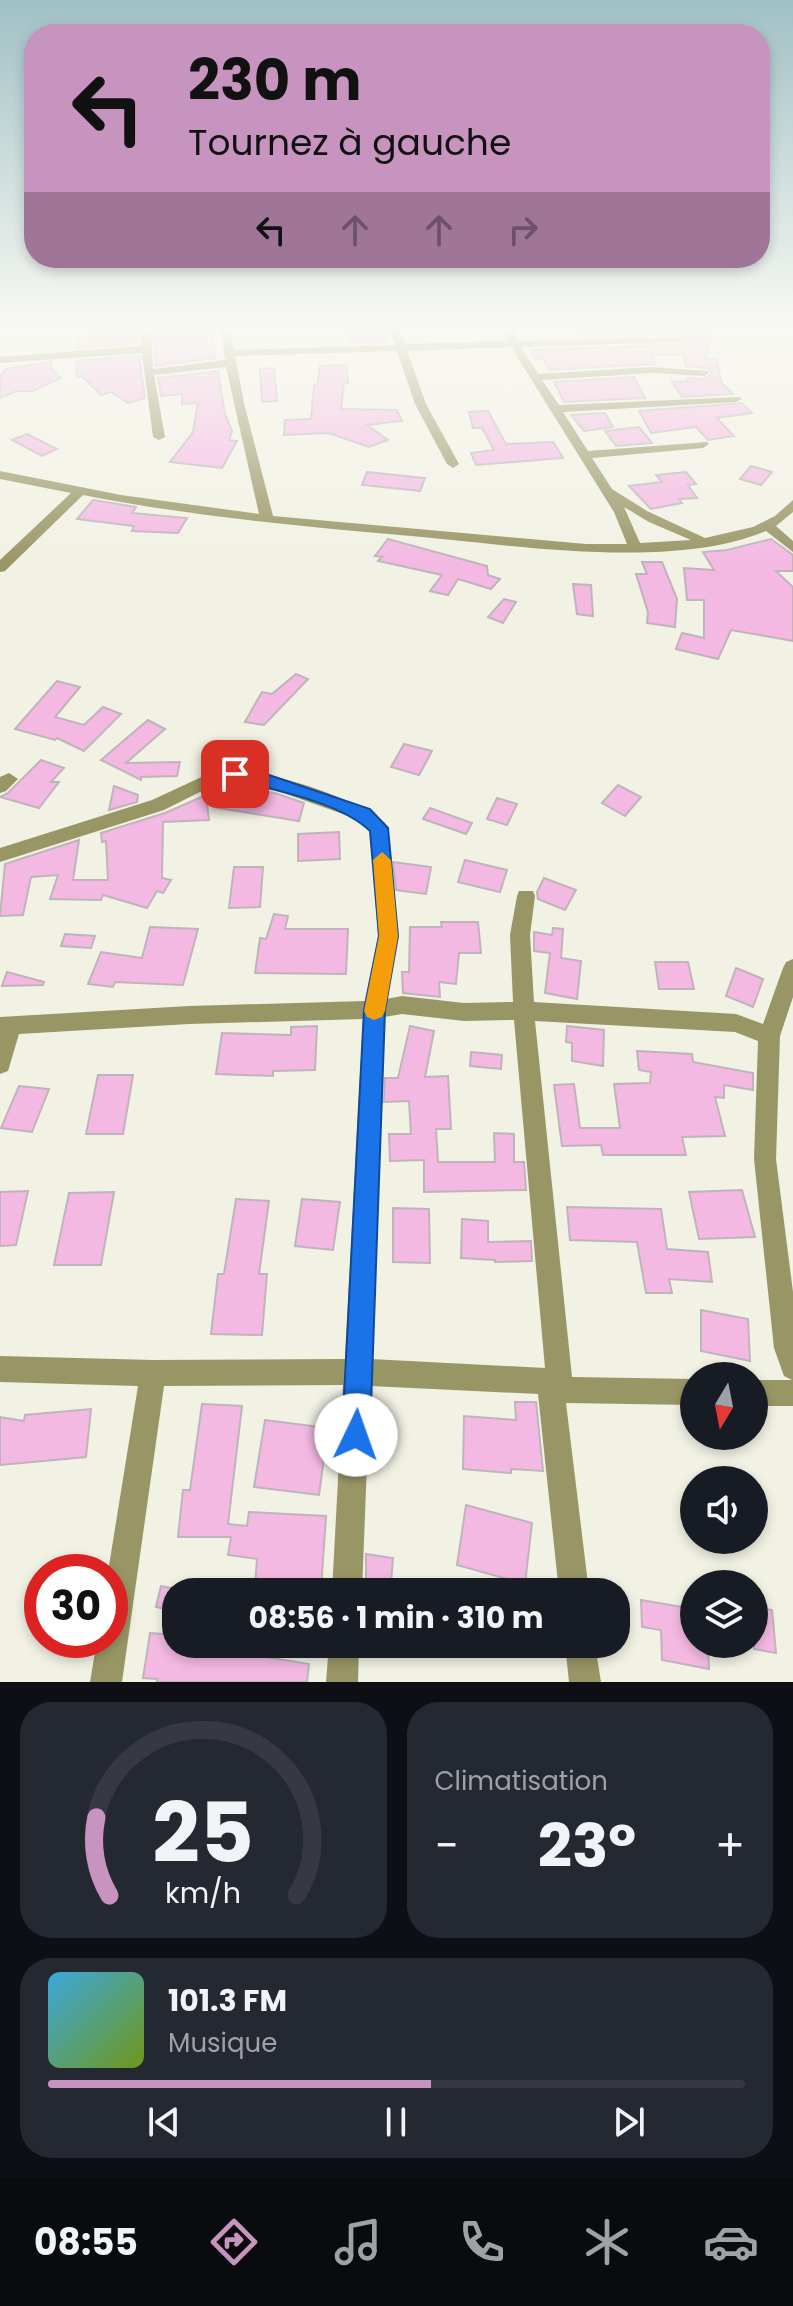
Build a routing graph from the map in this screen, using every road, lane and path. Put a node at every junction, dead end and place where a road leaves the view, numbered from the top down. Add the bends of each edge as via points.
1 (154, 406) edge
2 (241, 406) edge
3 (422, 406) edge
4 (600, 406) edge
5 (554, 409) joint
6 (159, 437) dead end
7 (703, 444) dead end
8 (583, 455) junction
9 (453, 464) dead end
10 (0, 475) edge
11 (596, 477) junction
12 (79, 492) junction
13 (793, 504) edge
14 (267, 519) junction
15 (770, 527) junction
16 (711, 542) junction
17 (634, 545) junction
18 (793, 548) edge
19 (0, 568) edge
20 (0, 855) edge
21 (526, 896) dead end
22 (793, 968) edge
23 (374, 1010) junction
24 (524, 1011) junction
25 (5, 1025) edge
26 (769, 1036) junction
27 (0, 1064) edge
28 (793, 1367) edge
29 (0, 1369) edge
30 (359, 1372) junction
31 (153, 1373) junction
32 (555, 1385) junction
33 (680, 1391) edge
34 (768, 1393) edge
35 (793, 1393) edge
36 (348, 1578) edge
37 (573, 1578) edge
38 (343, 1658) edge
39 (582, 1658) edge
40 (106, 1682) edge
41 (342, 1682) edge
42 (585, 1682) edge

1 - 6 street
2 - 14 street
3 - 9 street
4 - 5 street
5 - 8 street
7 - 8 street
8 - 11 street
10 - 12 street
11 - 16 street via 626,505
11 - 17 street
12 - 14 street
12 - 19 street
13 - 15 street
14 - 17 street via 586,548
15 - 16 street
15 - 18 street
16 - 17 street
20 - 23 street via 158,805 189,788 235,774 363,814 379,828 388,936
21 - 24 street via 520,935
22 - 26 street
23 - 24 street via 402,1005
23 - 25 street
23 - 30 street
24 - 26 street via 736,1023
24 - 32 street
25 - 27 street
26 - 28 street via 765,1159
29 - 31 street
30 - 31 street
30 - 32 street
30 - 36 street
31 - 40 street
32 - 33 street
32 - 37 street
34 - 35 street
38 - 41 street
39 - 42 street

